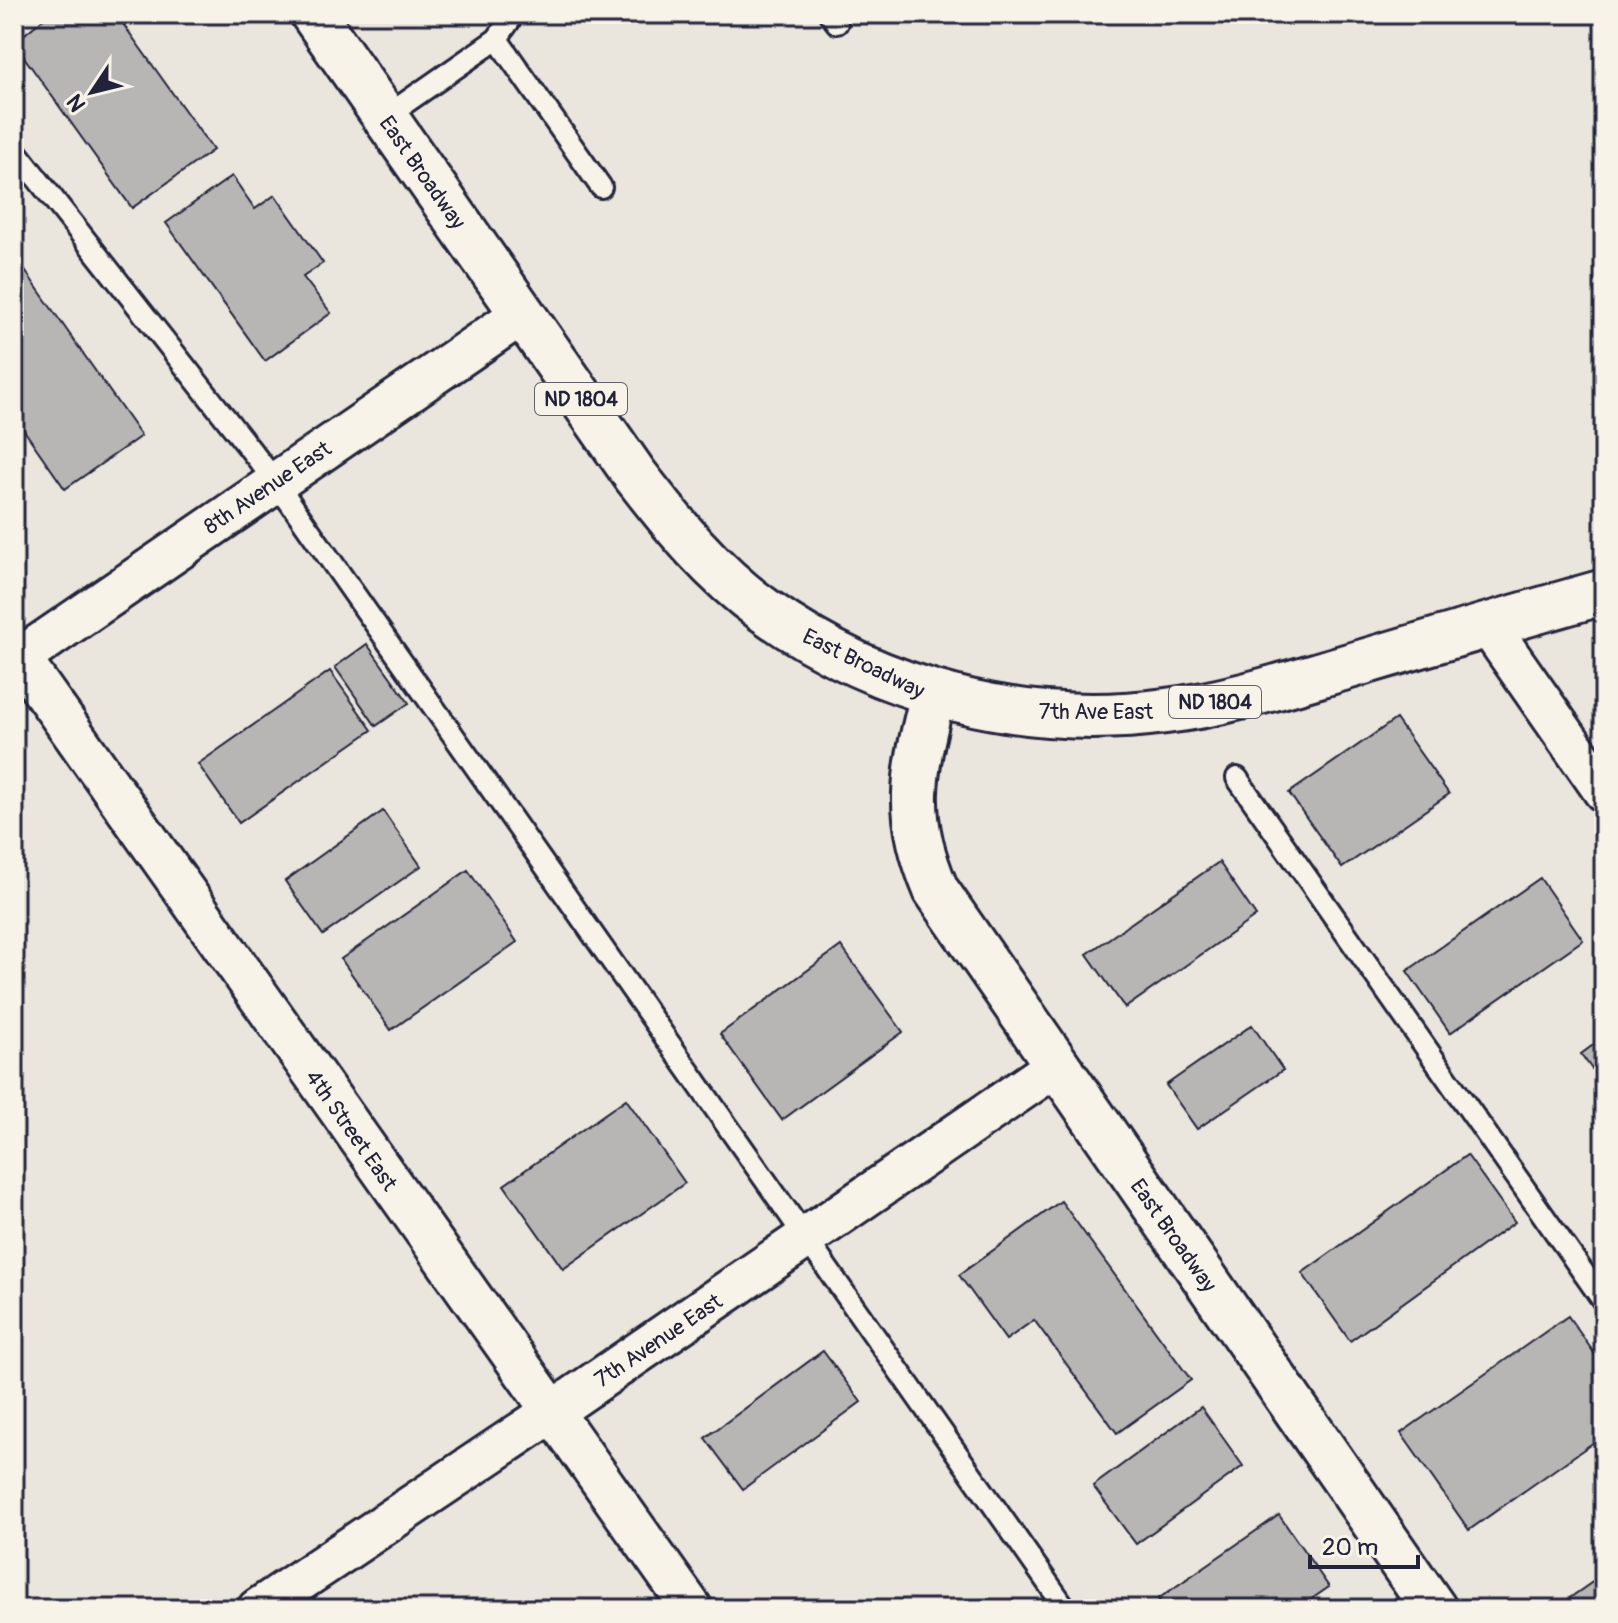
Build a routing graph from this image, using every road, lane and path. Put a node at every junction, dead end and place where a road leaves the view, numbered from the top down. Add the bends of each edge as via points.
1 (313, 14) edge
2 (514, 14) edge
3 (497, 39) junction
4 (385, 117) junction
5 (14, 149) edge
6 (601, 187) dead end
7 (522, 314) junction
8 (275, 481) junction
9 (1604, 592) edge
10 (1488, 625) junction
11 (16, 657) edge
12 (933, 694) junction
13 (1237, 778) dead end
14 (1604, 791) edge
15 (1056, 1066) junction
16 (807, 1238) junction
17 (1604, 1302) edge
18 (552, 1412) junction
19 (258, 1609) edge
20 (692, 1609) edge
21 (1066, 1609) edge
22 (1434, 1609) edge

1 - 4 main road, East Broadway / ND 1804
2 - 3 lane
3 - 4 lane
3 - 6 lane
4 - 7 main road, East Broadway / ND 1804
5 - 8 lane
7 - 8 street, 8th Avenue East
7 - 12 main road, East Broadway / ND 1804 via 635,475 714,568 763,610 821,646
8 - 11 street, 8th Avenue East
8 - 16 lane
9 - 10 main road, ND 1804
10 - 12 main road, 7th Ave East / ND 1804 via 1268,690 1164,712 1052,713
10 - 14 street
11 - 18 street, 4th Street East
12 - 15 main road, East Broadway via 914,796 923,859 947,909
13 - 17 lane
15 - 16 street, 7th Avenue East
15 - 22 main road, East Broadway
16 - 18 street, 7th Avenue East
16 - 21 lane
18 - 19 street, 7th Avenue East
18 - 20 street, 4th Street East

